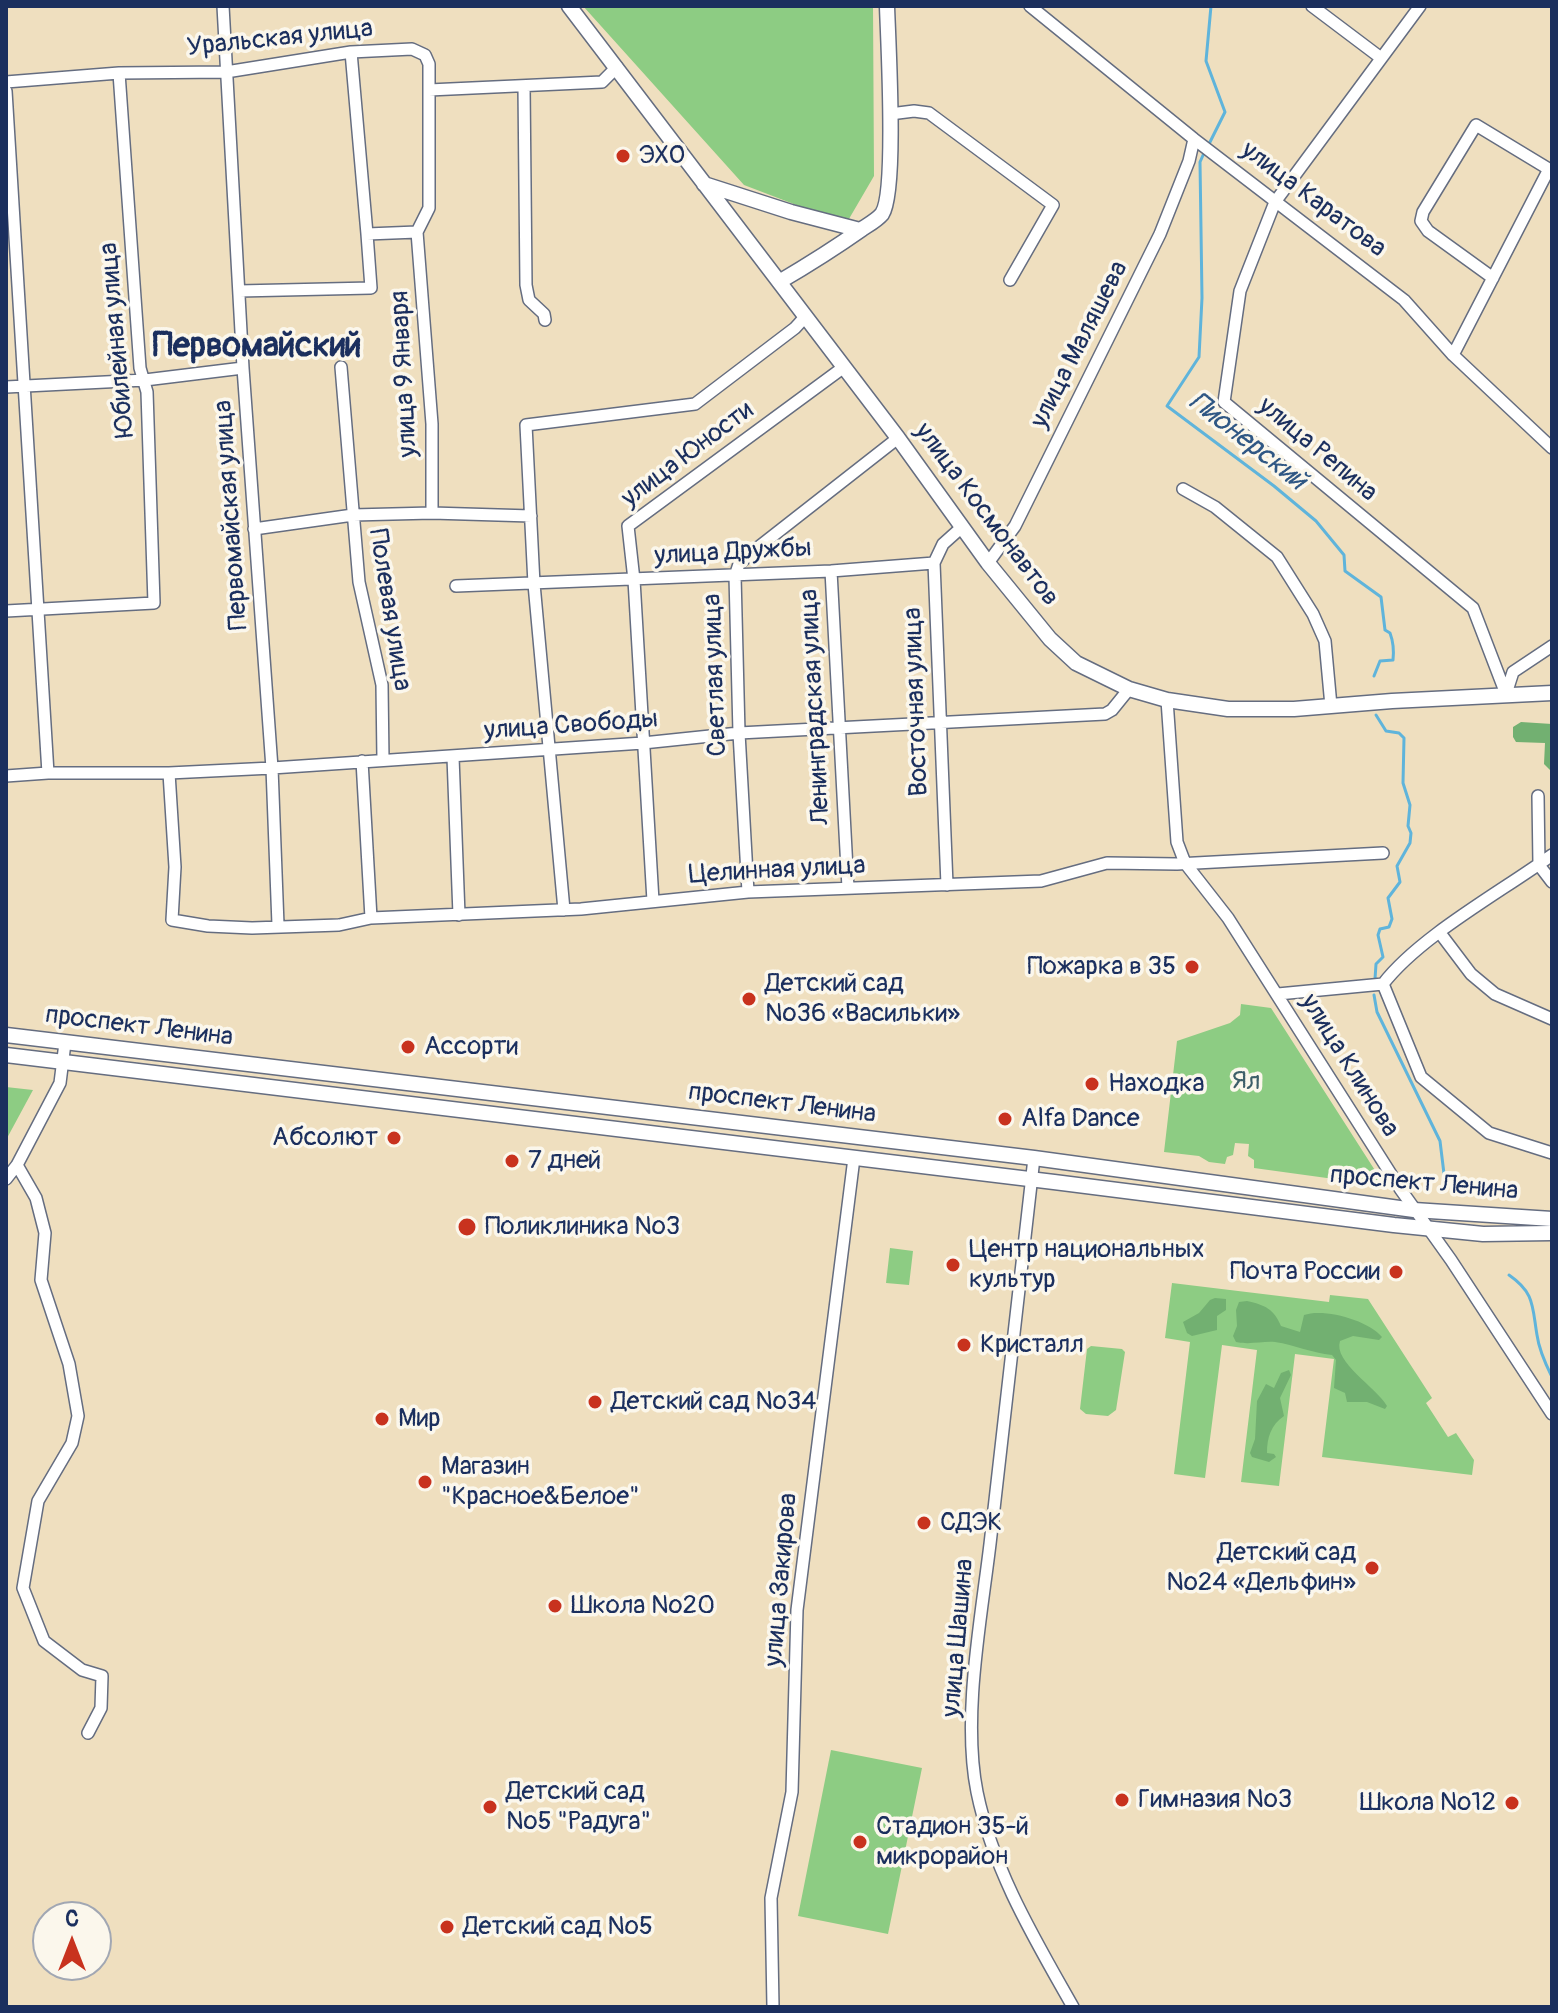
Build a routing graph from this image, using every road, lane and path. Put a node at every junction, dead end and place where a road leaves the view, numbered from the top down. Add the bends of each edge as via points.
1 (223, 6) edge
2 (569, 6) edge
3 (887, 6) edge
4 (1030, 6) edge
5 (1312, 6) edge
6 (1420, 6) edge
7 (351, 52) junction
8 (1381, 58) junction
9 (617, 67) junction
10 (226, 72) junction
11 (119, 73) junction
12 (6, 82) edge
13 (524, 86) junction
14 (429, 90) junction
15 (6, 91) edge
16 (890, 114) junction
17 (1194, 139) junction
18 (1550, 170) edge
19 (704, 184) junction
20 (1275, 202) junction
21 (860, 230) junction
22 (417, 232) junction
23 (367, 234) junction
24 (1493, 278) junction
25 (1010, 280) dead end
26 (779, 282) junction
27 (239, 291) junction
28 (805, 317) junction
29 (545, 320) dead end
30 (1453, 355) junction
31 (341, 367) dead end
32 (844, 367) junction
33 (243, 368) junction
34 (145, 380) junction
35 (24, 386) junction
36 (6, 387) edge
37 (1552, 428) edge
38 (898, 438) junction
39 (1548, 445) edge
40 (1183, 489) dead end
41 (432, 513) junction
42 (353, 515) junction
43 (531, 516) junction
44 (962, 527) junction
45 (254, 529) junction
46 (934, 563) junction
47 (988, 563) junction
48 (831, 571) junction
49 (735, 576) junction
50 (634, 580) junction
51 (534, 584) junction
52 (456, 586) dead end
53 (38, 609) junction
54 (6, 611) edge
55 (1552, 646) edge
56 (1129, 689) junction
57 (1552, 693) edge
58 (1506, 694) junction
59 (1167, 700) junction
60 (1331, 706) junction
61 (940, 721) junction
62 (839, 728) junction
63 (739, 733) junction
64 (643, 743) junction
65 (548, 750) junction
66 (453, 757) junction
67 (383, 760) junction
68 (362, 761) junction
69 (272, 768) junction
70 (48, 773) junction
71 (169, 773) junction
72 (6, 776) edge
73 (1538, 796) dead end
74 (1383, 853) dead end
75 (1552, 855) edge
76 (1185, 863) junction
77 (1539, 865) junction
78 (1552, 882) edge
79 (947, 885) junction
80 (848, 888) junction
81 (748, 892) junction
82 (653, 901) junction
83 (564, 910) junction
84 (459, 915) junction
85 (371, 918) junction
86 (278, 925) junction
87 (1440, 933) junction
88 (1383, 984) junction
89 (1278, 994) junction
90 (1552, 1019) edge
91 (6, 1035) edge
92 (65, 1043) junction
93 (6, 1055) edge
94 (64, 1062) junction
95 (656, 1113) junction
96 (654, 1134) junction
97 (1552, 1153) edge
98 (854, 1158) junction
99 (1034, 1158) junction
100 (17, 1165) junction
101 (6, 1179) edge
102 (1032, 1179) junction
103 (1414, 1210) junction
104 (1552, 1219) edge
105 (1428, 1229) junction
106 (1552, 1233) edge
107 (1552, 1414) edge
108 (88, 1733) dead end
109 (773, 2007) edge
110 (1073, 2007) edge

1 - 10 street, Первомайская улица
2 - 9 main road, улица Космонавтов
3 - 16 main road
4 - 17 street, улица Каратова
5 - 8 street
6 - 8 street, улица Репина
7 - 10 street, Уральская улица
7 - 14 street, Уральская улица via 412,49 425,55
7 - 23 street
8 - 20 street, улица Репина
9 - 13 street via 602,82
9 - 19 main road, улица Космонавтов
10 - 11 street, Уральская улица
10 - 27 street, Первомайская улица
11 - 12 street, Уральская улица
11 - 34 street, Юбилейная улица
13 - 14 street
13 - 29 street via 526,285 529,300
14 - 22 street, улица 9 Января via 429,208
15 - 35 street
16 - 21 main road via 886,204
16 - 25 street via 929,113 1053,205
17 - 20 street, улица Каратова
17 - 47 street, улица Маляшева via 1160,234 1015,526
18 - 24 street
18 - 24 street via 1476,125 1423,212 1421,221 1428,231
19 - 21 main road
19 - 26 main road, улица Космонавтов
20 - 30 street, улица Каратова via 1404,300
20 - 58 street, улица Репина via 1240,291 1224,402 1473,608
21 - 26 main road
22 - 23 street
22 - 41 street, улица 9 Января via 432,424
23 - 27 street, улица 9 Января via 371,288
24 - 30 street
26 - 28 main road, улица Космонавтов
27 - 33 street, Первомайская улица
28 - 32 main road, улица Космонавтов
28 - 43 street via 695,404 526,425
30 - 39 street, улица Каратова
31 - 42 street, Полевая улица
32 - 38 main road, улица Космонавтов
32 - 50 street, улица Юности via 628,526
33 - 34 street
33 - 45 street, Первомайская улица
34 - 35 street
34 - 53 street, Юбилейная улица via 154,603
35 - 36 street
35 - 53 street
37 - 39 street
38 - 44 main road, улица Космонавтов
38 - 49 street, Светлая улица via 751,553
40 - 60 street via 1215,507 1277,557 1325,641
41 - 42 street
41 - 43 street
42 - 45 street
42 - 67 street, Полевая улица via 359,582 382,685
43 - 51 street
44 - 46 street via 943,544
44 - 47 main road, улица Космонавтов
45 - 69 street, Первомайская улица
46 - 48 street, улица Дружбы
46 - 61 street, Восточная улица
47 - 56 main road, улица Космонавтов via 1076,663
48 - 49 street, улица Дружбы
48 - 62 street, Ленинградская улица
49 - 50 street, улица Дружбы
49 - 63 street, Светлая улица
50 - 51 street, улица Дружбы
50 - 64 street, улица Юности
51 - 52 street, улица Дружбы
51 - 65 street
53 - 54 street
53 - 70 street
55 - 58 street via 1513,672
56 - 59 main road, улица Космонавтов
56 - 61 street, улица Свободы via 1105,714
57 - 58 main road, улица Космонавтов
58 - 60 main road, улица Космонавтов
59 - 60 main road, улица Космонавтов via 1228,709
59 - 76 street via 1177,842
61 - 62 street, улица Свободы
61 - 79 street, Восточная улица
62 - 63 street, улица Свободы
62 - 80 street, Ленинградская улица
63 - 64 street, улица Свободы
63 - 81 street, Светлая улица
64 - 65 street, улица Свободы
64 - 82 street, улица Юности
65 - 66 street, улица Свободы
65 - 83 street
66 - 67 street, улица Свободы
66 - 84 street
67 - 68 street, улица Свободы
68 - 69 street, улица Свободы
68 - 85 street
69 - 71 street, улица Свободы
69 - 86 street, Первомайская улица
70 - 71 street, улица Свободы
70 - 72 street, улица Свободы
71 - 86 street, Целинная улица via 175,867 172,920 208,926
73 - 77 street
74 - 76 street, Целинная улица
75 - 77 street
76 - 79 street, Целинная улица via 1107,863 1041,881
76 - 89 street, улица Клинова
77 - 78 street
77 - 87 street
79 - 80 street, Целинная улица
80 - 81 street, Целинная улица
81 - 82 street, Целинная улица
82 - 83 street, Целинная улица
83 - 84 street, Целинная улица
84 - 85 street, Целинная улица
85 - 86 street, Целинная улица via 339,925
87 - 88 street
87 - 90 street via 1471,974 1495,994
88 - 89 street
88 - 97 street via 1421,1077 1489,1133
89 - 103 street, улица Клинова
91 - 92 main road, проспект Ленина
92 - 94 street
92 - 95 main road, проспект Ленина
93 - 94 main road, проспект Ленина
94 - 96 main road, проспект Ленина
94 - 100 street via 60,1083
95 - 96 main road
95 - 99 main road, проспект Ленина
96 - 98 main road, проспект Ленина
98 - 102 main road, проспект Ленина
98 - 109 street, улица Закирова via 797,1610 792,1792 771,1898
99 - 102 street, улица Шашина
99 - 103 main road, проспект Ленина
100 - 101 street
100 - 108 street via 36,1198 45,1233 41,1280 69,1364 78,1416 72,1443 38,1501 23,1588 44,1641 82,1670 102,1676 101,1708
102 - 105 main road, проспект Ленина
102 - 110 street, улица Шашина via 982,1610 972,1747 983,1819 1005,1880
103 - 104 main road, проспект Ленина
103 - 105 street, улица Клинова
105 - 106 main road, проспект Ленина
105 - 107 street, улица Клинова

